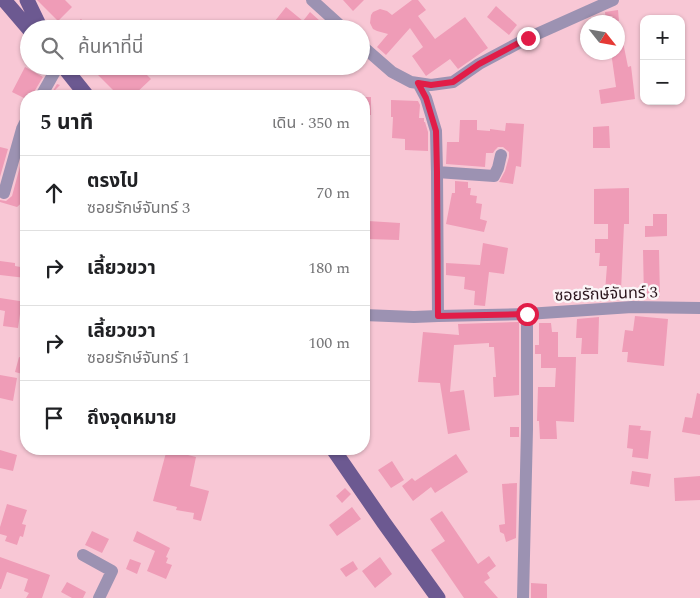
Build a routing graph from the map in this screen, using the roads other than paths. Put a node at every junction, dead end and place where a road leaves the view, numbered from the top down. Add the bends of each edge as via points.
1 (4, 0) edge
2 (28, 0) edge
3 (312, 0) edge
4 (613, 0) edge
5 (21, 20) edge
6 (37, 20) edge
7 (334, 20) edge
8 (370, 53) edge
9 (53, 75) edge
10 (70, 75) edge
11 (418, 83) junction
12 (44, 90) edge
13 (83, 90) edge
14 (20, 136) edge
15 (501, 155) dead end
16 (437, 172) junction
17 (4, 193) dead end
18 (700, 308) edge
19 (370, 314) edge
20 (527, 314) junction
21 (438, 316) junction
22 (337, 455) edge
23 (83, 555) dead end
24 (99, 598) edge
25 (438, 598) edge
26 (523, 598) edge

1 - 5 main road
2 - 6 main road
3 - 7 street
4 - 11 street via 528,38 453,82
8 - 11 street via 392,72
9 - 12 street
10 - 13 main road
11 - 16 street via 436,131
14 - 17 street
15 - 16 street via 494,176
16 - 21 street
18 - 20 street, ซอยรักษ์จันทร์ 3 via 632,307
19 - 21 street, ซอยรักษ์จันทร์ 3
20 - 21 street, ซอยรักษ์จันทร์ 3
20 - 26 street
22 - 25 main road
23 - 24 street via 112,571

